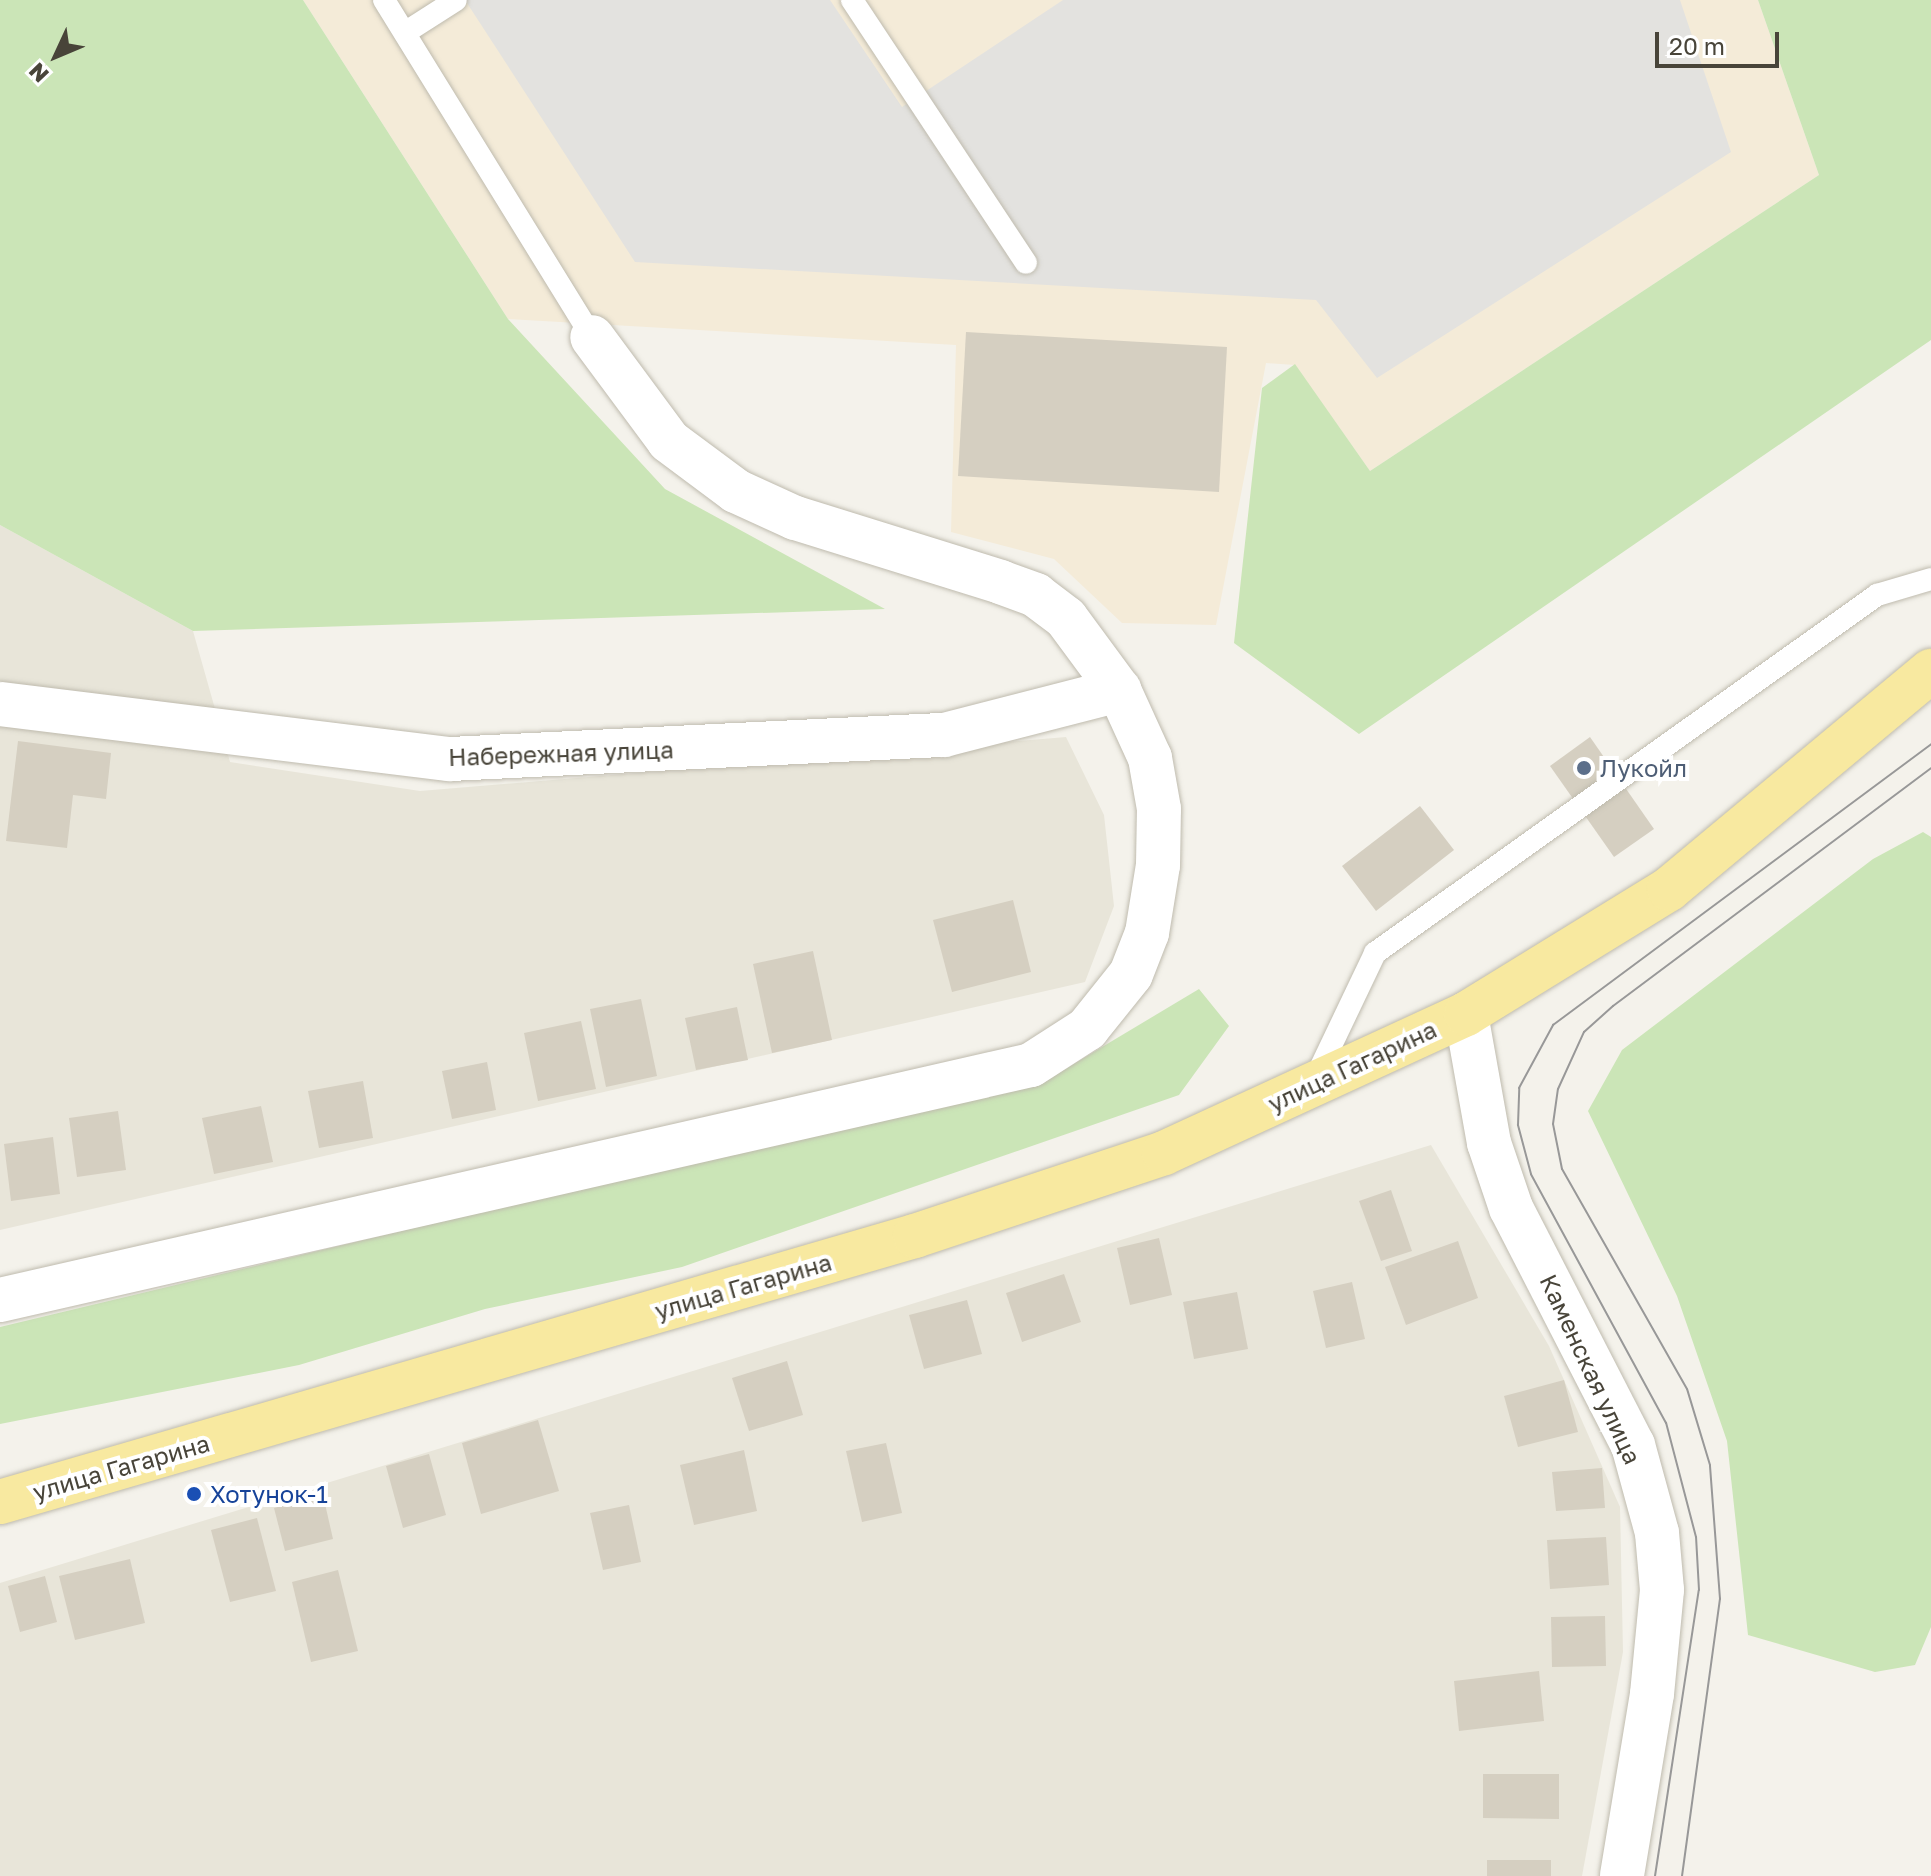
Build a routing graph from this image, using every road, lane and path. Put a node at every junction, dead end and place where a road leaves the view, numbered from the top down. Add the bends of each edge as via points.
1 (384, 0) edge
2 (456, 0) edge
3 (852, 0) edge
4 (406, 32) junction
5 (1026, 263) dead end
6 (592, 337) joint
7 (1931, 579) edge
8 (1931, 671) edge
9 (1119, 690) junction
10 (0, 704) edge
11 (1466, 1014) junction
12 (1313, 1084) junction
13 (0, 1300) edge
14 (0, 1502) edge
15 (1622, 1876) edge

1 - 4 lane
2 - 4 lane
3 - 5 lane
4 - 6 lane
6 - 9 street via 669,441 697,467 795,518 1036,595 1066,618
7 - 12 lane via 1877,595 1375,953
8 - 11 main road, улица Гагарина via 1669,889
9 - 10 street, Набережная улица via 944,735 450,759
9 - 13 street via 1150,758 1159,809 1158,865 1147,933 1131,974 1111,1004 1064,1049 982,1078
11 - 12 main road, улица Гагарина
11 - 15 street, Каменская улица via 1489,1143 1511,1208 1633,1445 1657,1533 1662,1590 1652,1694
12 - 14 main road, улица Гагарина via 1164,1153 915,1236

